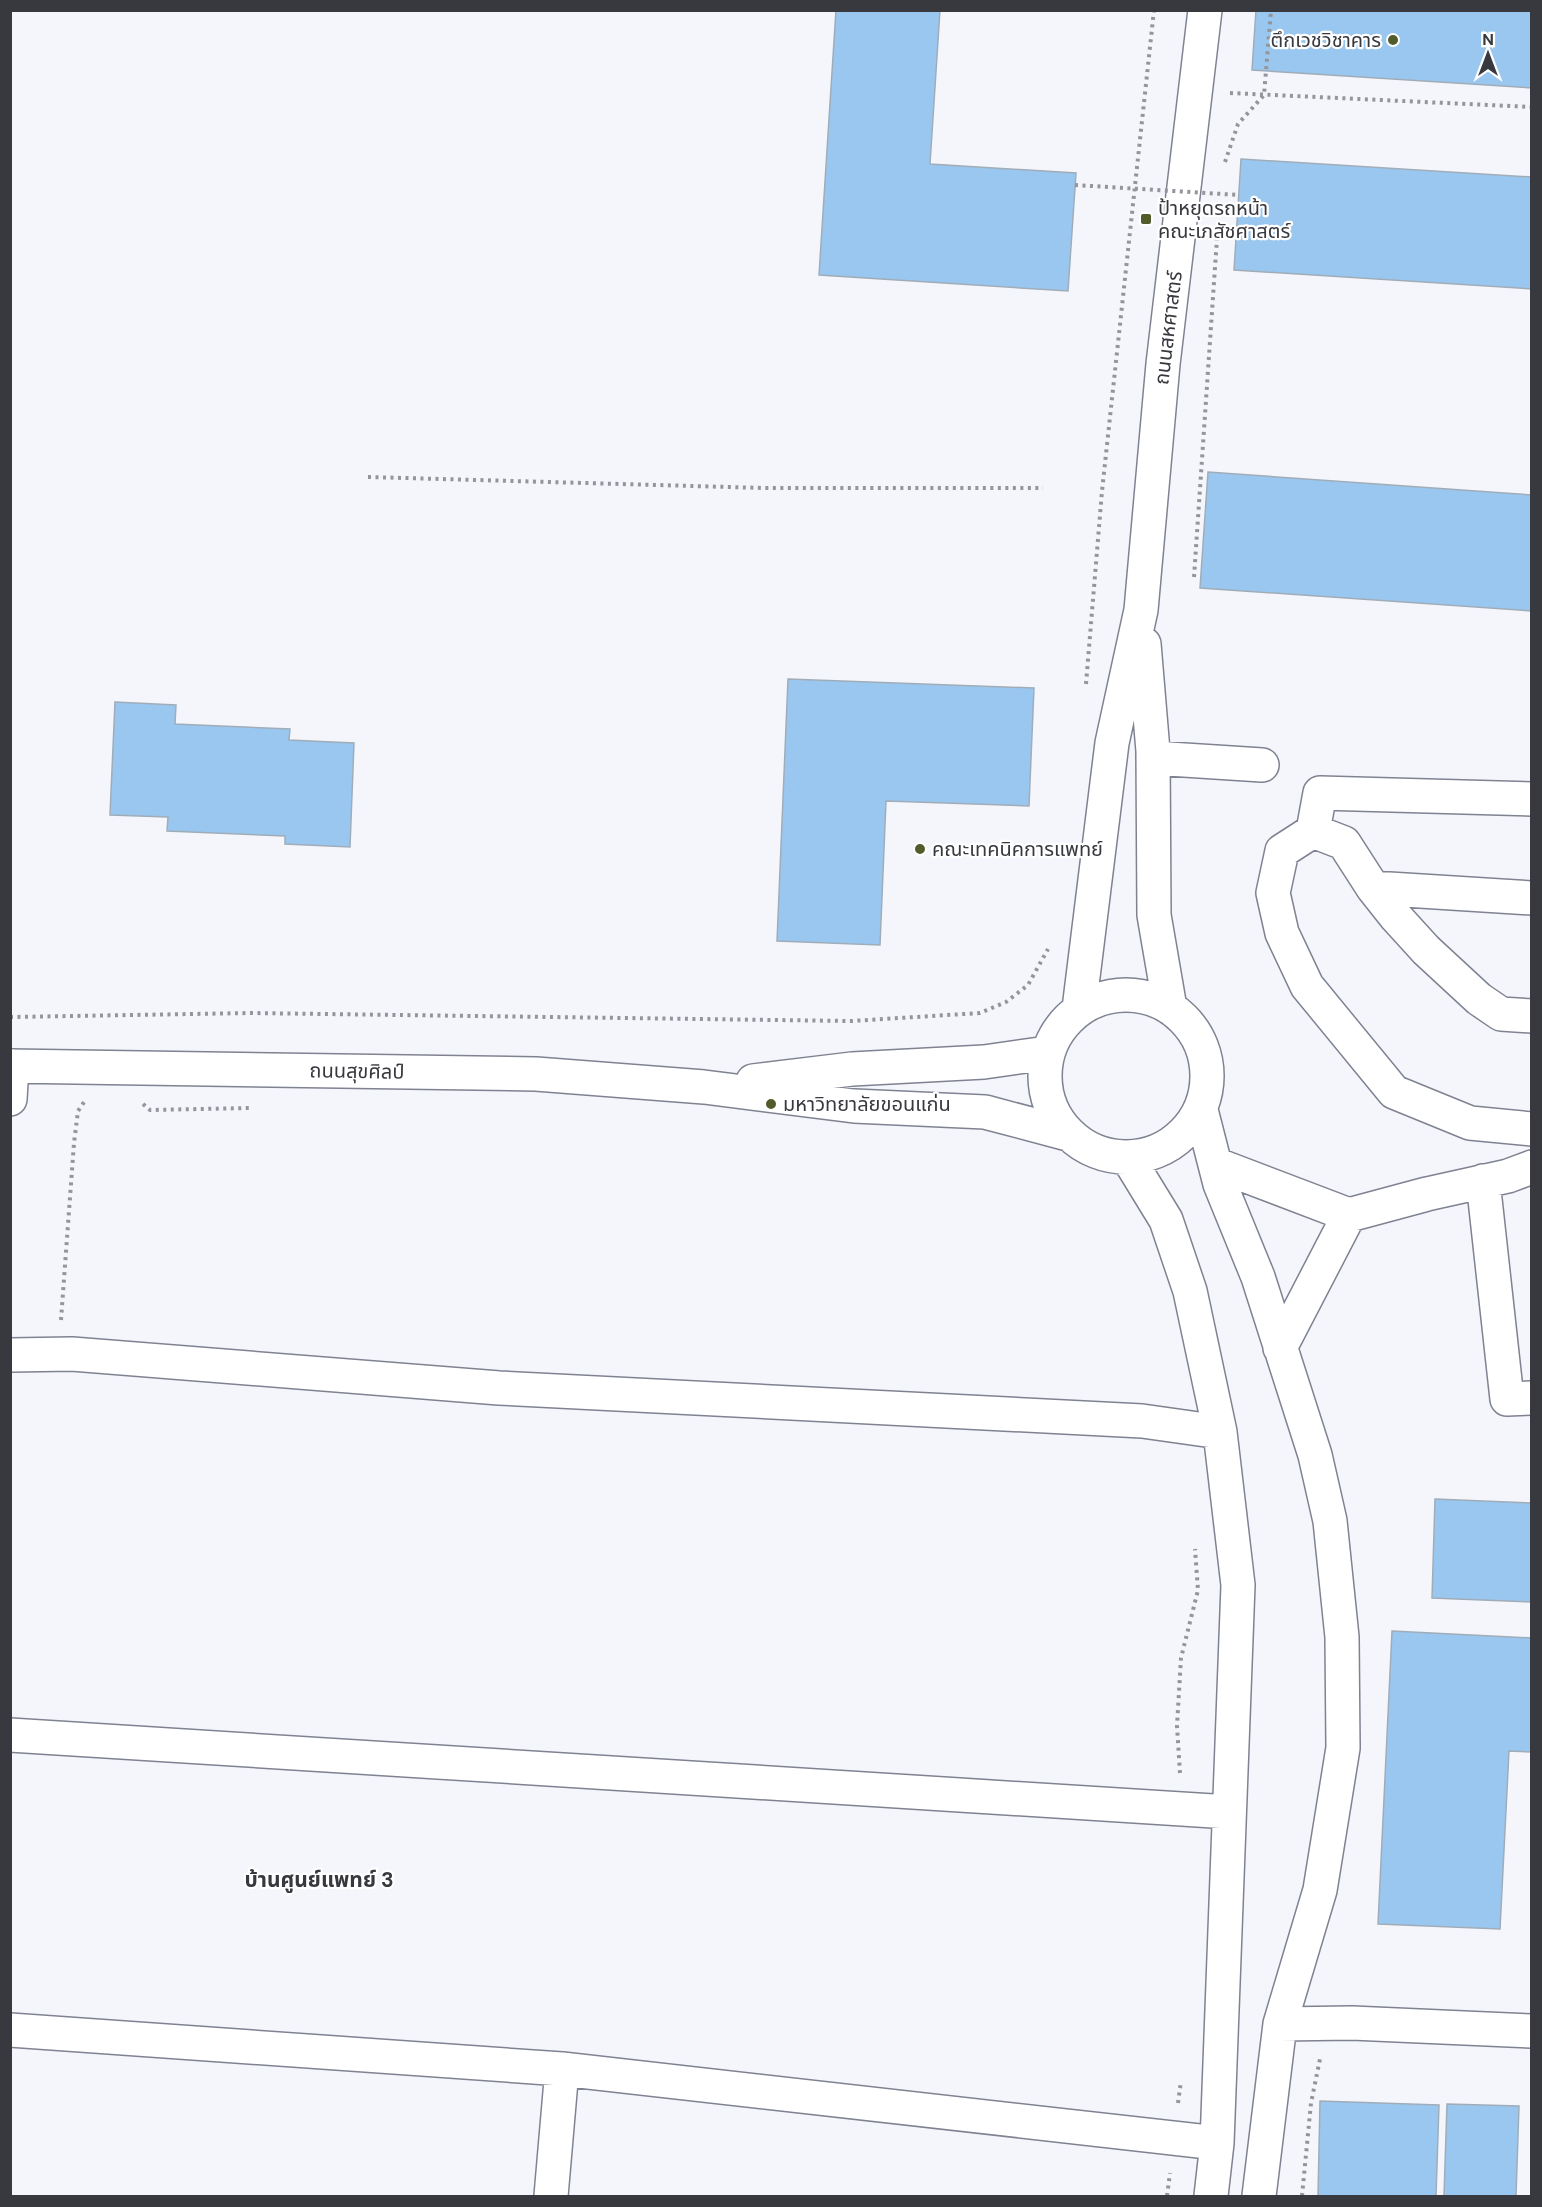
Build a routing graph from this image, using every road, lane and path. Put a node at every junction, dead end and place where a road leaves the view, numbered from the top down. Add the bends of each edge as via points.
1 (1154, 10) edge
2 (1205, 10) edge
3 (1271, 10) edge
4 (1197, 92) junction
5 (1264, 95) junction
6 (1532, 107) edge
7 (1224, 164) dead end
8 (1075, 185) dead end
9 (1220, 186) dead end
10 (1239, 195) dead end
11 (1220, 198) dead end
12 (1217, 234) dead end
13 (368, 477) dead end
14 (1043, 488) dead end
15 (1194, 578) dead end
16 (1141, 609) junction
17 (1086, 687) dead end
18 (1153, 758) junction
19 (1262, 765) dead end
20 (1532, 799) edge
21 (1313, 831) junction
22 (1373, 888) junction
23 (1532, 898) edge
24 (1050, 945) dead end
25 (1170, 1008) junction
26 (1080, 1009) junction
27 (1532, 1016) edge
28 (10, 1017) edge
29 (1047, 1053) junction
30 (11, 1066) edge
31 (704, 1087) junction
32 (10, 1099) edge
33 (1201, 1110) junction
34 (1532, 1129) edge
35 (1068, 1134) junction
36 (1128, 1158) junction
37 (1215, 1164) junction
38 (1532, 1167) edge
39 (1483, 1181) junction
40 (1349, 1215) junction
41 (1280, 1348) junction
42 (10, 1355) edge
43 (1532, 1398) edge
44 (1220, 1432) junction
45 (10, 1735) edge
46 (1229, 1812) junction
47 (1327, 2023) junction
48 (1280, 2024) junction
49 (10, 2030) edge
50 (1532, 2031) edge
51 (562, 2069) junction
52 (1218, 2143) junction
53 (551, 2196) edge
54 (1211, 2196) edge
55 (1259, 2196) edge
56 (1302, 2196) edge

1 - 17 path via 1102,490
2 - 4 street, ถนนสหศาสตร์
3 - 5 path
4 - 5 path
4 - 16 street, ถนนสหศาสตร์ via 1163,364
5 - 6 path
5 - 7 path via 1238,124
8 - 10 path, bridge
9 - 11 path
12 - 15 path
13 - 14 path via 765,488
16 - 18 street
16 - 26 street via 1112,743
18 - 19 street
18 - 25 street via 1154,915
20 - 21 street via 1320,793
21 - 22 street via 1344,843
21 - 34 street via 1282,851 1273,892 1282,933 1307,986 1394,1092 1470,1123
22 - 23 street
22 - 27 street via 1426,950 1479,999 1501,1014
24 - 28 path via 1028,985 1006,1002 980,1013 851,1021 251,1013
25 - 26 street via 1148,998 1124,995 1101,999
25 - 33 street via 1200,1042 1207,1064
26 - 29 street via 1059,1028
29 - 31 street via 984,1062 852,1069
29 - 35 street via 1046,1096 1054,1117
30 - 31 street, ถนนสุขศิลป์ via 536,1074
30 - 32 street
31 - 35 street via 854,1106 986,1112
33 - 36 street via 1189,1129 1172,1143 1152,1154
33 - 37 street
35 - 36 street via 1085,1148
36 - 44 street via 1166,1221 1187,1281
37 - 40 street
37 - 41 street
38 - 39 street
39 - 40 street
39 - 43 street via 1507,1399
40 - 41 street
41 - 48 street via 1315,1455 1330,1521 1342,1637 1343,1737 1320,1890
42 - 44 street via 72,1354 500,1388 1142,1422
44 - 46 street via 1238,1585
45 - 46 street
46 - 52 street
47 - 48 street
47 - 50 street
47 - 56 path via 1311,2103
48 - 55 street
49 - 51 street
51 - 52 street
51 - 53 street
52 - 54 street

